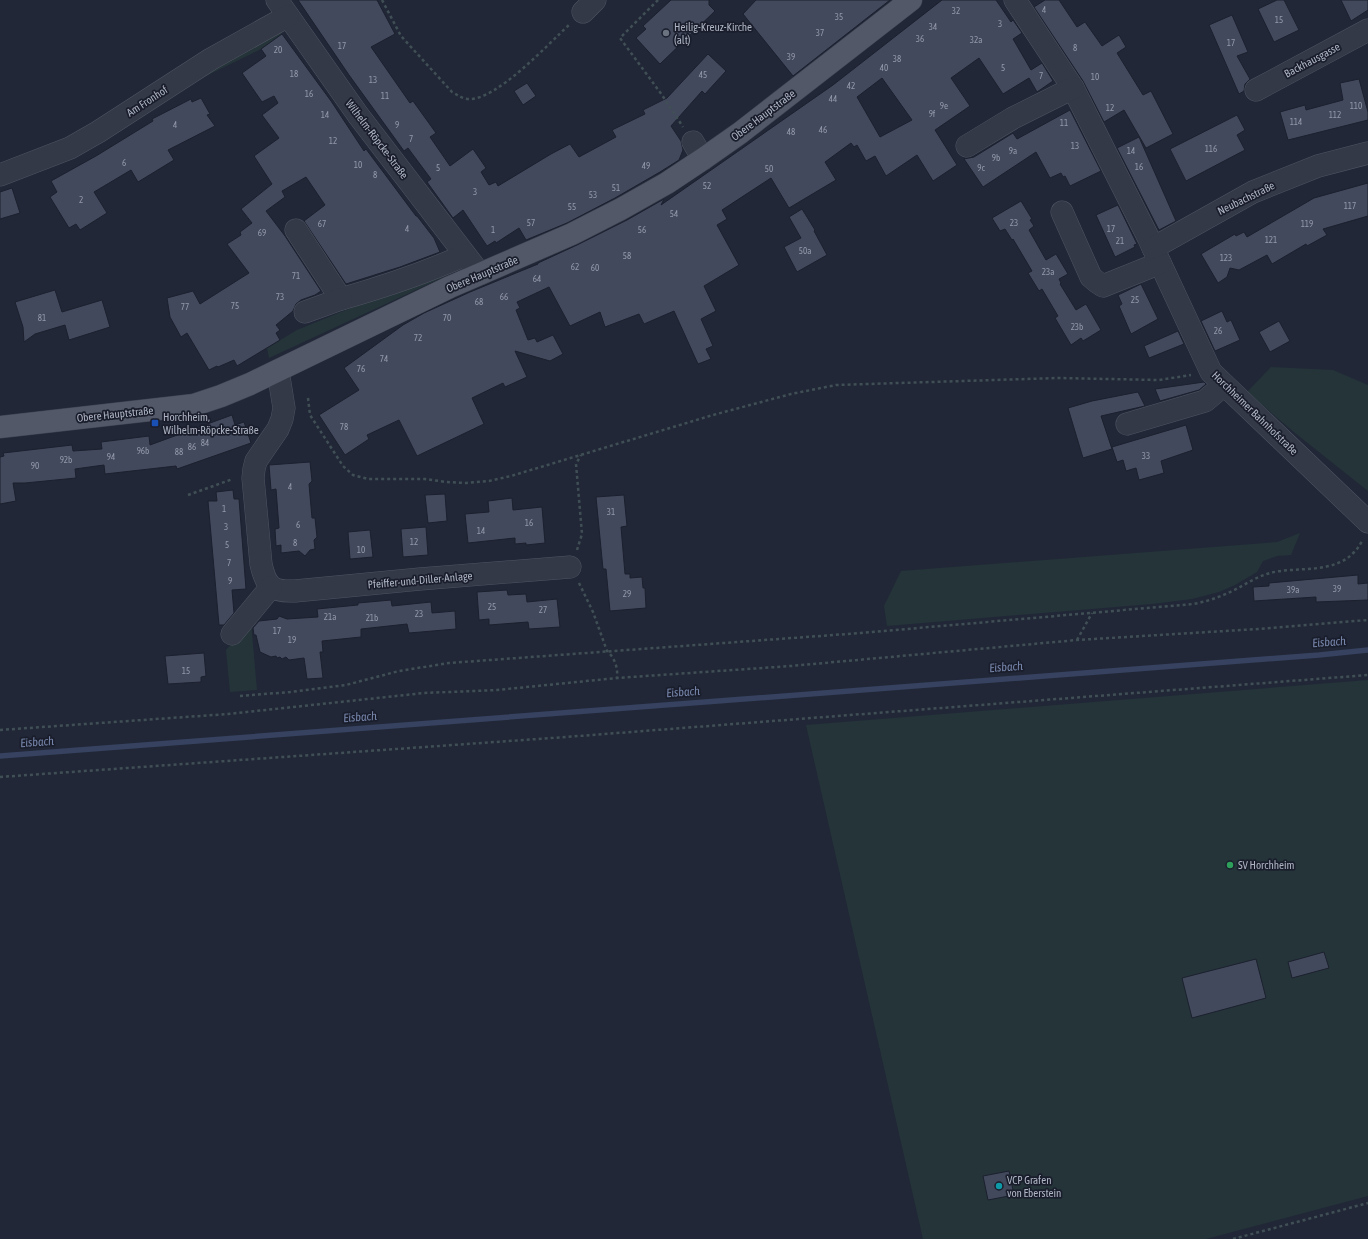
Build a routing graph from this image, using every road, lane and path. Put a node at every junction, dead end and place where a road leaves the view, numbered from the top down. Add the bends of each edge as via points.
1 (382, 0) edge
2 (658, 0) edge
3 (911, 0) edge
4 (1015, 0) edge
5 (589, 6) edge
6 (283, 8) edge
7 (1368, 30) edge
8 (1073, 88) junction
9 (1256, 90) dead end
10 (967, 146) dead end
11 (698, 151) junction
12 (1368, 154) edge
13 (0, 176) edge
14 (1062, 212) dead end
15 (296, 230) dead end
16 (465, 255) junction
17 (1157, 255) junction
18 (480, 274) junction
19 (340, 299) junction
20 (305, 312) dead end
21 (278, 370) junction
22 (1218, 378) junction
23 (308, 398) dead end
24 (1127, 424) dead end
25 (0, 427) edge
26 (582, 454) junction
27 (253, 472) junction
28 (188, 495) dead end
29 (1368, 522) edge
30 (570, 567) joint
31 (272, 587) junction
32 (587, 599) dead end
33 (1093, 612) junction
34 (1368, 620) edge
35 (232, 634) dead end
36 (1077, 640) junction
37 (607, 651) junction
38 (1368, 675) edge
39 (617, 678) junction
40 (240, 696) dead end
41 (0, 730) edge
42 (0, 777) edge
43 (1368, 1203) edge
44 (1233, 1239) edge

1 - 5 path via 401,36 452,92 470,99 486,95 513,76
2 - 11 path via 620,38 662,95
3 - 11 main road, Obere Hauptstraße via 747,128
4 - 8 street, Horchheimer Bahnhofstraße
6 - 13 street, Am Fronhof via 211,59 105,128 70,148
6 - 16 street, Wilhelm-Röpcke-Straße via 367,127
7 - 9 street, Backhausgasse
8 - 10 street via 1013,118
8 - 17 street, Horchheimer Bahnhofstraße
11 - 18 main road, Obere Hauptstraße via 668,183 572,234
12 - 17 street, Neubachstraße via 1318,166 1253,192
14 - 17 street via 1091,277 1103,286
15 - 19 street
16 - 18 street, Wilhelm-Röpcke-Straße
16 - 19 street via 372,290
17 - 22 street, Horchheimer Bahnhofstraße
18 - 21 main road, Obere Hauptstraße
19 - 20 street
21 - 25 main road, Obere Hauptstraße via 222,396 194,405
21 - 27 street via 284,408 282,419 256,461
22 - 24 street via 1205,401
22 - 26 path via 1058,378 836,385 713,415
22 - 29 street, Horchheimer Bahnhofstraße
23 - 26 path via 310,416 343,466 353,475 368,480 425,479 466,483 489,481
26 - 30 path via 576,464 582,534
27 - 28 path
27 - 31 street via 261,564 263,576
29 - 33 path via 1361,544 1352,555 1332,565 1270,573 1229,593 1193,604
30 - 31 street, Pfeiffer-und-Diller-Anlage via 281,592
31 - 35 street
32 - 37 path
33 - 36 path
33 - 37 path
34 - 36 path
36 - 39 path via 792,666
37 - 39 path via 616,665
37 - 40 path via 424,666 346,685
38 - 42 path via 550,738
39 - 41 path via 497,690 424,693 228,714
43 - 44 path

